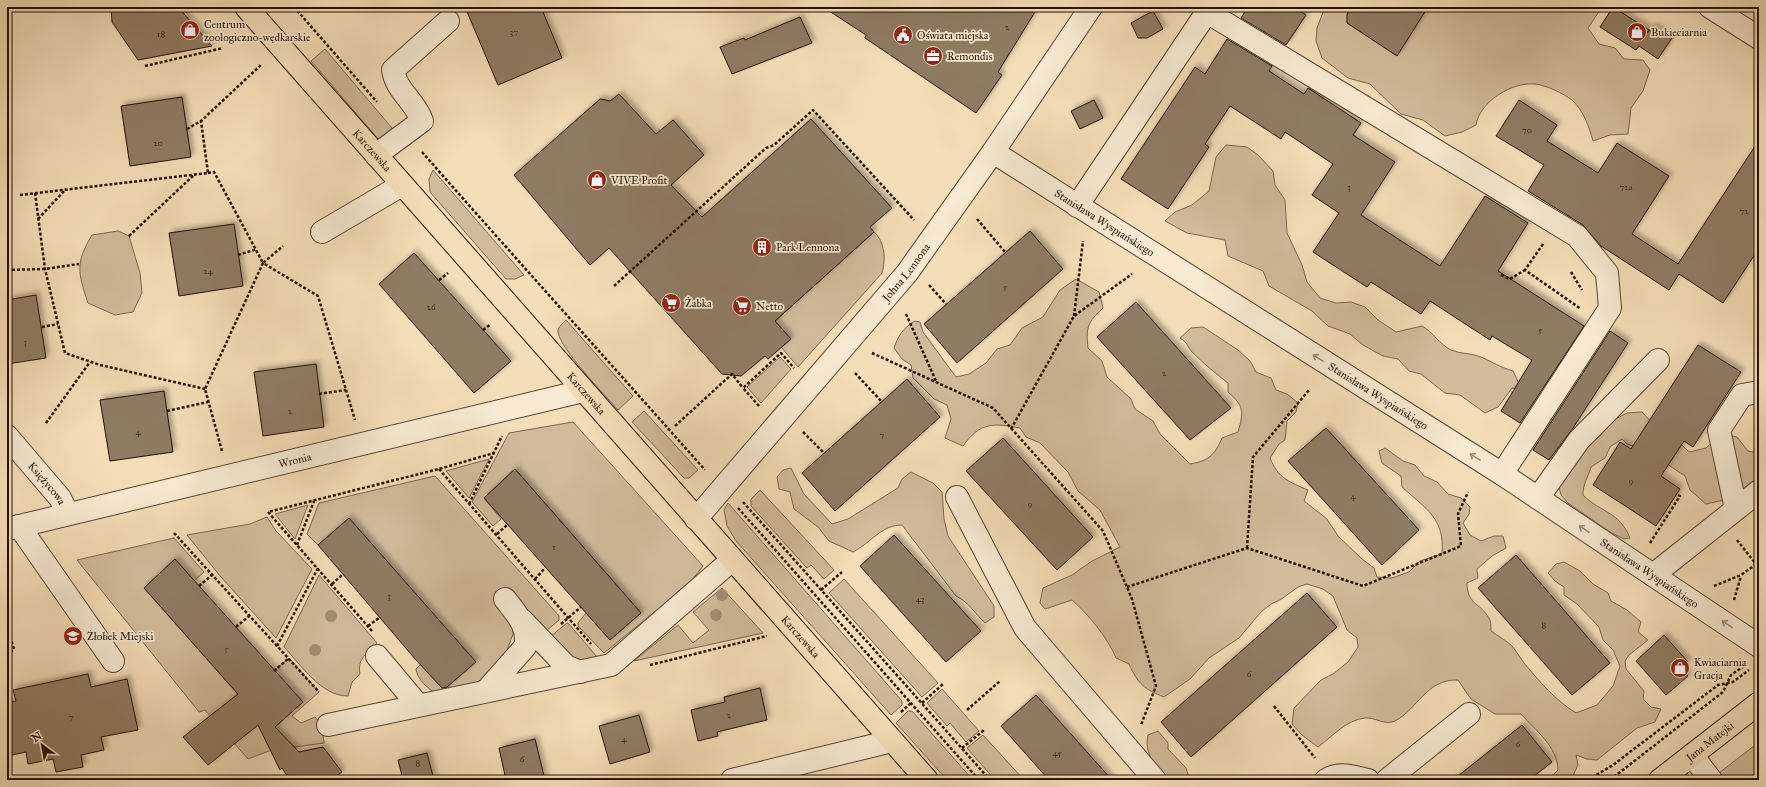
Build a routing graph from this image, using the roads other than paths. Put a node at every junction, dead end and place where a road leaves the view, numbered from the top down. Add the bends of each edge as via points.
1 (246, 7) edge
2 (1091, 7) edge
3 (1710, 7) edge
4 (1206, 9) edge
5 (448, 21) dead end
6 (1759, 38) edge
7 (993, 152) junction
8 (376, 155) junction
9 (402, 185) junction
10 (1077, 206) junction
11 (322, 232) dead end
12 (1658, 360) dead end
13 (584, 391) junction
14 (1759, 392) edge
15 (7, 436) edge
16 (1502, 474) junction
17 (1759, 491) edge
18 (957, 497) dead end
19 (1538, 498) junction
20 (68, 514) junction
21 (1728, 515) junction
22 (696, 519) junction
23 (13, 527) edge
24 (732, 560) junction
25 (1652, 575) junction
26 (505, 599) dead end
27 (521, 619) junction
28 (377, 656) dead end
29 (1754, 658) edge
30 (113, 661) dead end
31 (580, 672) junction
32 (486, 691) junction
33 (1759, 703) edge
34 (418, 705) junction
35 (1469, 714) dead end
36 (328, 725) dead end
37 (892, 741) junction
38 (1692, 755) junction
39 (1323, 772) edge
40 (732, 780) edge
41 (926, 780) edge
42 (1155, 780) edge
43 (1368, 780) edge
44 (1387, 780) edge
45 (1660, 780) edge
46 (1711, 780) edge

1 - 8 main road, Karczewska
2 - 7 street, Johna Lennona
3 - 6 street
4 - 10 street
4 - 16 street via 1577,236 1607,273 1610,308
5 - 8 street via 394,70 395,81 420,114 422,121
7 - 10 street, Stanisława Wyspiańskiego
7 - 22 street, Johna Lennona via 907,273 732,497
8 - 9 main road, Karczewska
9 - 11 street
9 - 13 main road, Karczewska
16 -> 10 street, Stanisława Wyspiańskiego
12 - 19 street via 1579,440
13 - 20 street, Wronia
13 - 22 main road, Karczewska
14 - 21 street via 1742,395 1719,430
15 - 20 street, Księżycowa via 60,498
16 - 19 street, Stanisława Wyspiańskiego
17 - 21 street
18 - 42 street via 1025,628
25 -> 19 street, Stanisława Wyspiańskiego
20 - 23 street, Wronia
21 - 25 street
22 - 24 main road, Karczewska
23 - 30 street
24 - 31 street via 611,665
24 - 37 main road, Karczewska
29 -> 25 street, Stanisława Wyspiańskiego
26 - 27 street
27 - 31 street via 566,666
27 - 32 street via 527,642 525,647
28 - 34 street
31 - 32 street
32 - 34 street
33 - 38 main road, Jana Matejki
34 - 36 street
35 - 44 street
37 - 40 street
37 - 41 main road, Karczewska
38 - 45 main road, Jana Matejki
38 - 46 street
39 - 43 street

